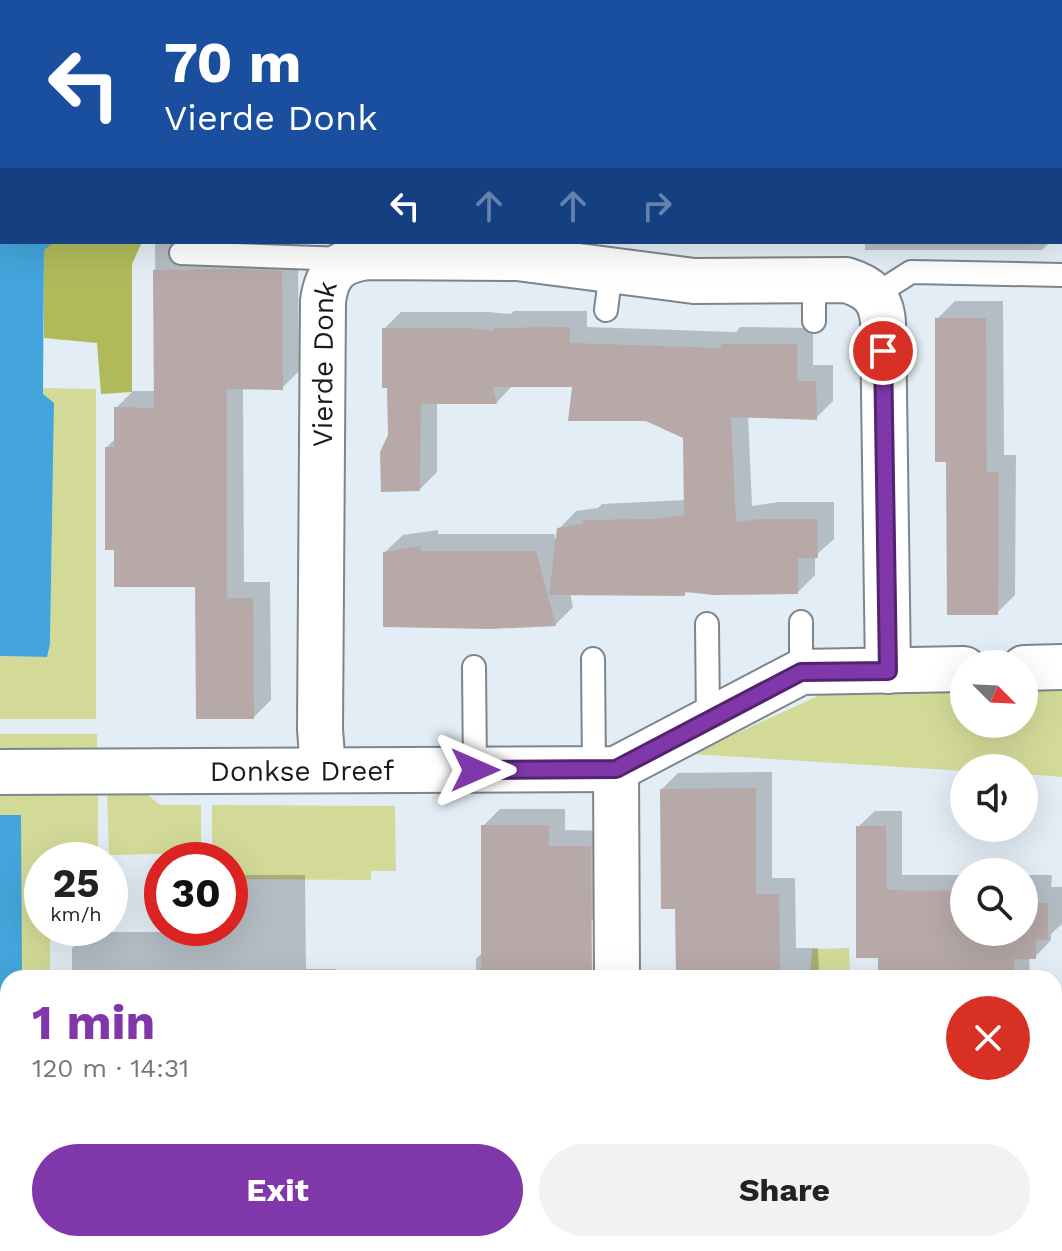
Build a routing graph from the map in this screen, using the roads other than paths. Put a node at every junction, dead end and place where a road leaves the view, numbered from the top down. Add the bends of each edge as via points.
1 (181, 253) dead end
2 (351, 259) junction
3 (1062, 275) edge
4 (875, 295) junction
5 (801, 622) dead end
6 (707, 624) dead end
7 (593, 659) dead end
8 (474, 667) dead end
9 (1062, 667) edge
10 (1038, 668) edge
11 (950, 669) edge
12 (888, 671) junction
13 (801, 672) junction
14 (708, 721) junction
15 (605, 769) junction
16 (323, 770) junction
17 (475, 770) junction
18 (0, 772) edge
19 (617, 970) edge

1 - 2 lane
2 - 4 street, Vierde Donk via 517,258 608,290 694,281 814,301 846,280
2 - 16 street, Vierde Donk via 326,283 323,301
3 - 4 lane via 911,272
4 - 12 street via 883,322
5 - 13 lane
6 - 14 lane
7 - 15 lane
8 - 17 lane
9 - 10 street
11 - 12 street, Donkse Dreef
12 - 13 street, Donkse Dreef
13 - 14 street, Donkse Dreef
14 - 15 street, Donkse Dreef
15 - 17 street, Donkse Dreef
15 - 19 street
16 - 17 street, Donkse Dreef
16 - 18 street, Donkse Dreef

